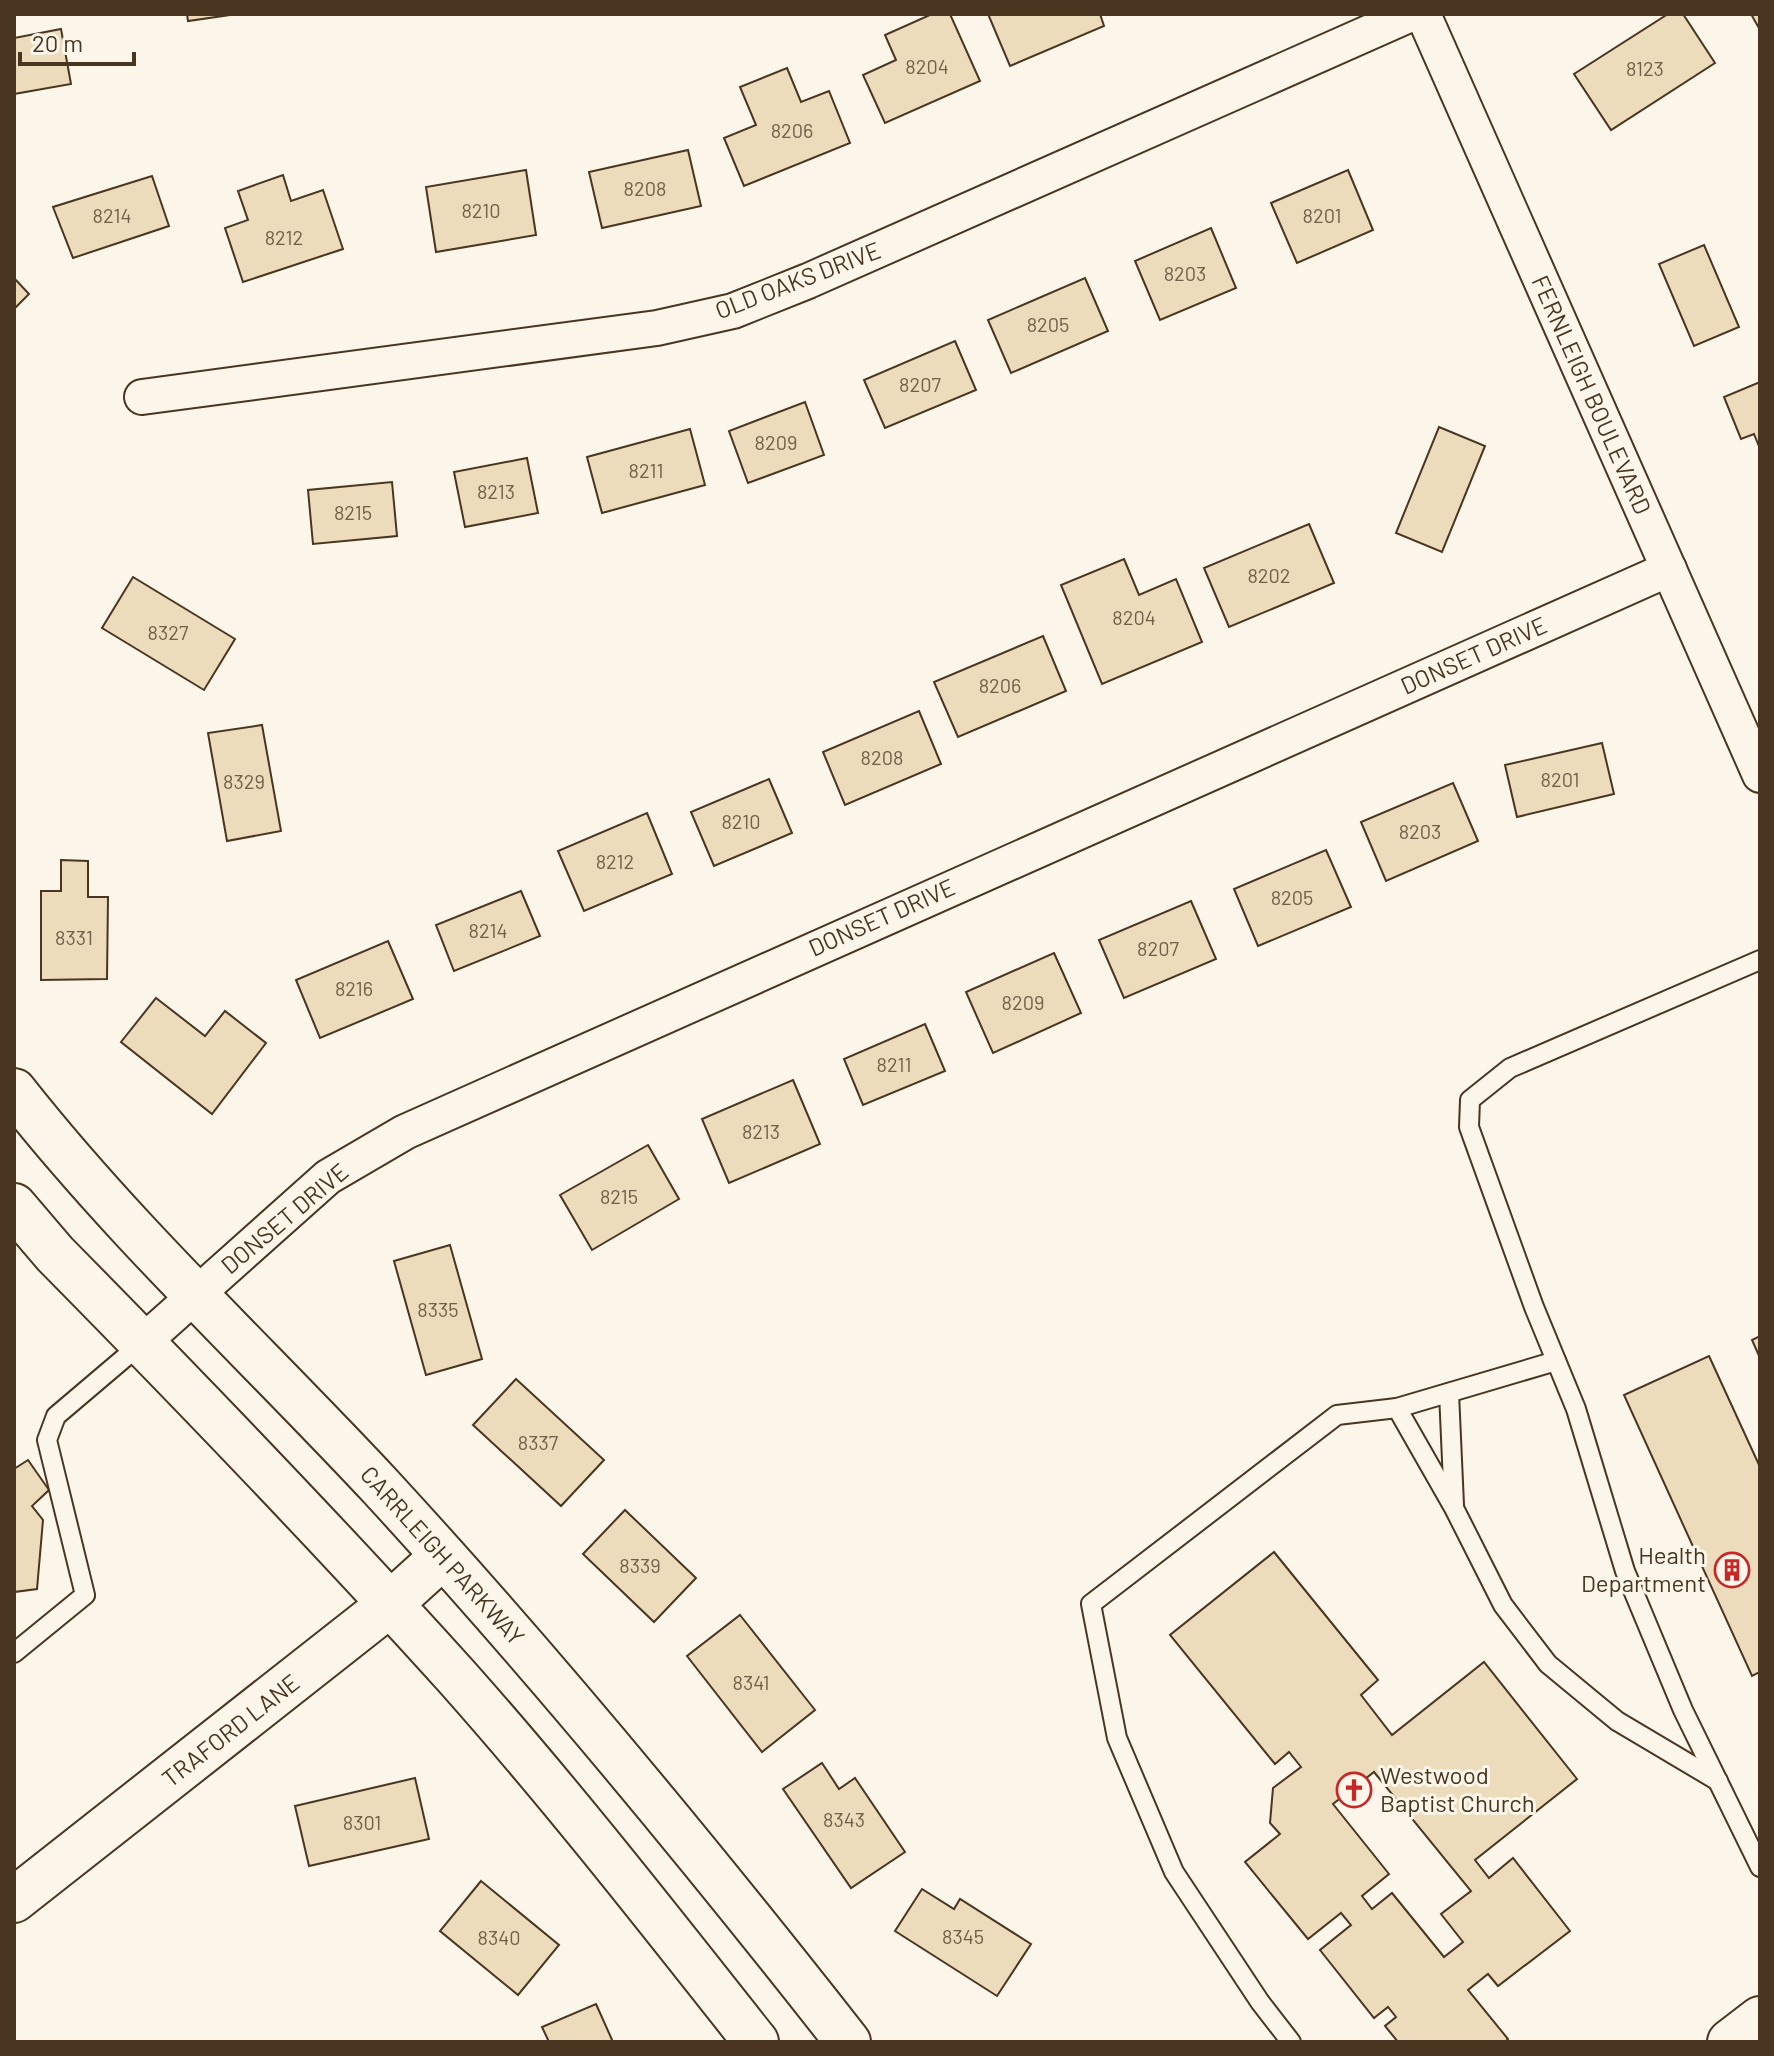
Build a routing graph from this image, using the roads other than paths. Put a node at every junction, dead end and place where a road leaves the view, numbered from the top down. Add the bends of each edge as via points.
1 (1411, 14) edge
2 (1423, 14) edge
3 (142, 397) dead end
4 (1669, 569) junction
5 (1760, 775) edge
6 (1760, 960) edge
7 (14, 1091) edge
8 (14, 1206) edge
9 (196, 1294) junction
10 (142, 1343) junction
11 (1556, 1361) junction
12 (1449, 1393) junction
13 (1397, 1408) junction
14 (1454, 1508) junction
15 (443, 1556) junction
16 (389, 1605) junction
17 (14, 1653) edge
18 (1718, 1781) junction
19 (1760, 1867) edge
20 (14, 1900) edge
21 (1760, 2019) edge
22 (756, 2042) edge
23 (848, 2042) edge
24 (1291, 2042) edge
25 (1730, 2042) edge

1 - 3 street, OLD OAKS DRIVE via 733,311 657,328
2 - 4 street, FERNLEIGH BOULEVARD
4 - 5 street, FERNLEIGH BOULEVARD
4 - 9 street, DONSET DRIVE via 405,1132 328,1177
6 - 11 lane via 1510,1068 1470,1100 1469,1127
7 - 9 street, CARRLEIGH PARKWAY via 108,1205
8 - 10 street
9 - 10 street, DONSET DRIVE
9 - 15 street, CARRLEIGH PARKWAY
10 - 16 street
10 - 17 lane via 56,1416 47,1440 85,1595
11 - 12 lane
11 - 18 lane via 1576,1409 1625,1571
12 - 13 lane
12 - 14 lane
13 - 14 lane
13 - 24 lane via 1337,1415 1091,1604 1117,1738 1174,1872
14 - 18 lane via 1503,1605 1548,1664 1617,1721
15 - 16 street, TRAFORD LANE
15 - 23 street, CARRLEIGH PARKWAY via 622,1761
16 - 20 street, TRAFORD LANE
16 - 22 street via 519,1749
18 - 19 lane
21 - 25 street

